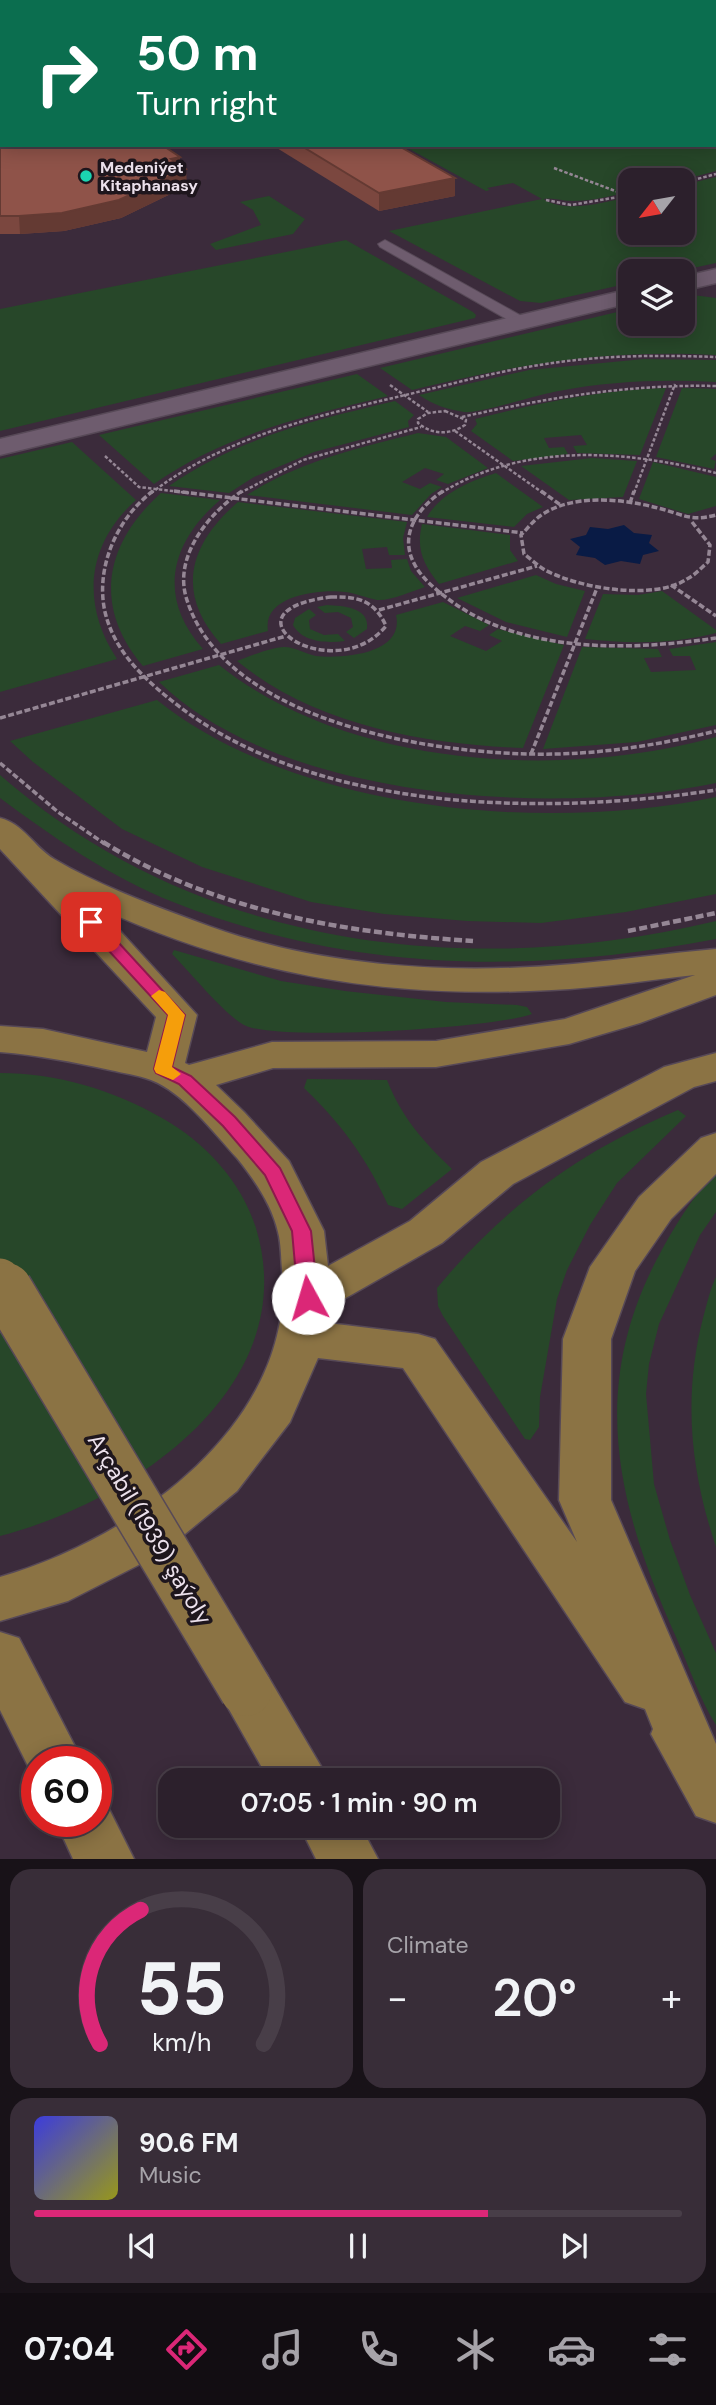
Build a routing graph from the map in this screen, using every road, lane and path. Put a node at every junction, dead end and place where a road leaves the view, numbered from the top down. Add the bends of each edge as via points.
1 (554, 168) dead end
2 (716, 174) edge
3 (695, 180) edge
4 (618, 191) edge
5 (618, 197) edge
6 (546, 200) dead end
7 (385, 244) dead end
8 (618, 299) edge
9 (522, 322) junction
10 (716, 358) edge
11 (386, 382) dead end
12 (675, 384) junction
13 (716, 386) edge
14 (404, 395) junction
15 (429, 413) junction
16 (462, 417) junction
17 (421, 427) junction
18 (454, 431) junction
19 (0, 447) edge
20 (102, 453) dead end
21 (647, 458) junction
22 (505, 466) junction
23 (716, 473) edge
24 (157, 489) junction
25 (233, 497) junction
26 (631, 503) junction
27 (563, 507) junction
28 (716, 515) edge
29 (415, 520) junction
30 (692, 522) junction
31 (523, 533) junction
32 (713, 555) edge
33 (537, 566) junction
34 (670, 584) junction
35 (597, 588) junction
36 (439, 593) junction
37 (379, 610) junction
38 (716, 616) edge
39 (286, 636) junction
40 (716, 638) edge
41 (575, 643) junction
42 (220, 655) junction
43 (143, 677) junction
44 (0, 718) edge
45 (716, 731) edge
46 (531, 754) junction
47 (0, 763) edge
48 (716, 790) edge
49 (0, 829) edge
50 (39, 866) junction
51 (716, 913) edge
52 (620, 932) dead end
53 (483, 941) dead end
54 (716, 961) edge
55 (716, 981) edge
56 (0, 1040) edge
57 (716, 1067) edge
58 (174, 1075) junction
59 (716, 1147) edge
60 (0, 1279) edge
61 (305, 1318) junction
62 (0, 1600) edge
63 (0, 1655) edge
64 (47, 1746) edge
65 (293, 1768) edge
66 (704, 1775) edge
67 (93, 1837) edge
68 (336, 1838) edge
69 (104, 1859) edge
70 (348, 1859) edge

1 - 4 path
2 - 3 path
5 - 6 path via 571,205
7 - 9 lane
8 - 9 street
9 - 19 street
10 - 14 path via 643,356 564,362
11 - 14 path
12 - 13 path
12 - 16 path via 565,393
12 - 21 path
14 - 15 path
14 - 24 path via 246,438 186,468
15 - 16 path
15 - 17 path via 418,419
16 - 18 path via 465,425
17 - 18 path
17 - 25 path via 319,454
18 - 22 path
20 - 24 path via 139,486
21 - 22 path via 575,455
21 - 23 path
21 - 26 path
22 - 27 path
22 - 29 path via 445,489
24 - 25 path
24 - 43 path via 122,525 110,547 102,582 105,618 116,642
25 - 29 path
25 - 42 path via 200,531 183,571 190,614
26 - 27 path
26 - 30 path via 659,508
27 - 31 path via 539,516
28 - 30 path
29 - 31 path
29 - 36 path via 408,546 413,562
30 - 32 path via 711,542
31 - 33 path via 522,545
32 - 34 path via 696,573
33 - 35 path
33 - 36 path
34 - 35 path
34 - 38 path
35 - 41 path
36 - 37 path
36 - 41 path via 459,607 505,626
37 - 39 path via 347,598 308,600 285,612 281,628
37 - 39 path via 386,626 382,634 360,646 319,649
39 - 42 path
40 - 41 path via 655,646
41 - 46 path
42 - 43 path
42 - 46 path via 275,696 352,727 443,747
43 - 44 path
43 - 48 path via 185,713 220,734 261,753 357,784 478,803 581,806
45 - 46 path via 641,748
47 - 53 path via 77,827 191,885 313,922 423,939
49 - 50 main road
50 - 54 main road via 156,921 237,948 323,967 483,980 555,978
50 - 58 main road via 177,1015
51 - 52 path
55 - 58 main road via 569,1031 436,1055 272,1055
56 - 58 main road via 43,1042
57 - 61 main road via 679,1077 497,1173 426,1232
58 - 61 main road via 229,1122 273,1172 301,1231
59 - 66 main road via 655,1208 613,1267 587,1339 585,1500
60 - 65 main road, Arçabil (1939) şaýoly, bridge
61 - 62 main road via 273,1409 219,1477 144,1538 49,1585
61 - 66 main road via 418,1352
63 - 64 main road
67 - 69 main road
68 - 70 main road

